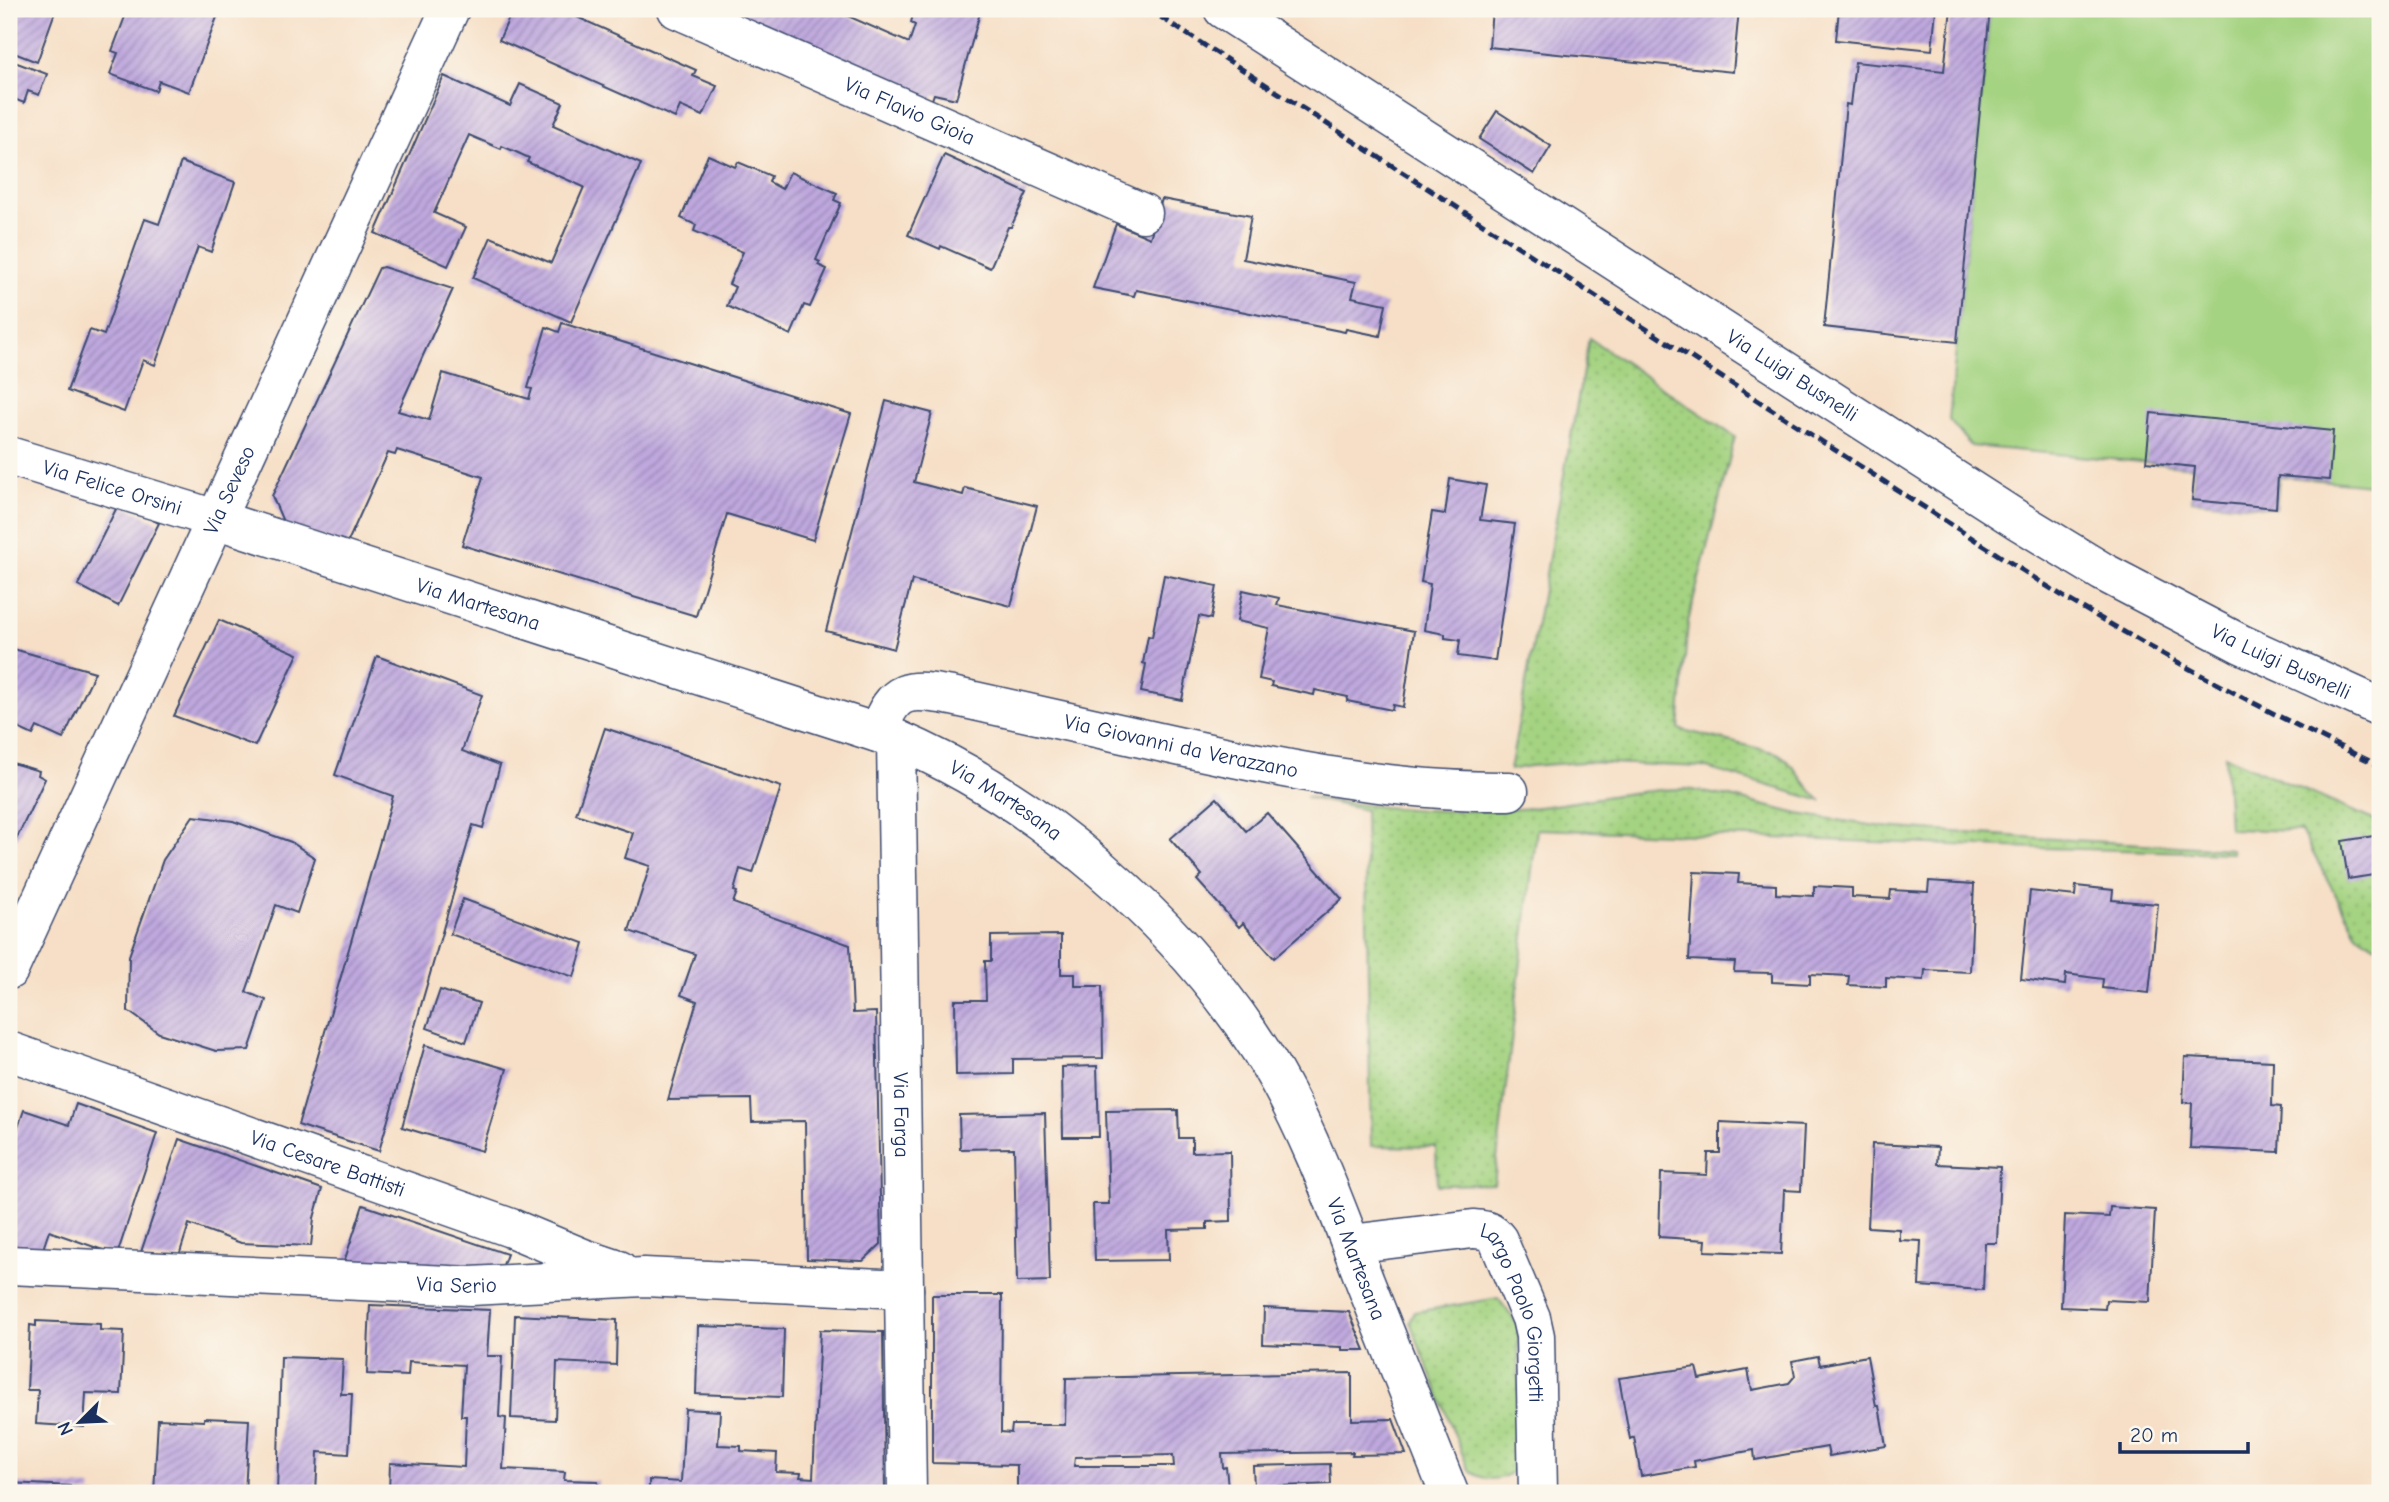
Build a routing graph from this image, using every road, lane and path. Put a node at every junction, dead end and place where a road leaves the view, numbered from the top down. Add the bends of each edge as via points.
1 (450, 9) edge
2 (677, 9) edge
3 (1223, 9) edge
4 (1143, 213) dead end
5 (9, 456) edge
6 (216, 520) junction
7 (2380, 707) edge
8 (887, 736) junction
9 (1509, 791) dead end
10 (9, 970) edge
11 (9, 1051) edge
12 (1351, 1244) junction
13 (9, 1265) edge
14 (644, 1277) junction
15 (904, 1289) junction
16 (907, 1493) edge
17 (1449, 1493) edge
18 (1538, 1493) edge

1 - 6 street, Via Seveso
2 - 4 street, Via Flavio Gioia
3 - 7 street, Via Luigi Busnelli via 2103,572 2241,644
5 - 6 street, Via Felice Orsini
6 - 8 street, Via Martesana
6 - 10 street, Via Seveso
8 - 9 street, Via Giovanni da Verazzano via 886,710 894,700 923,692 1317,775 1389,785
8 - 12 street, Via Martesana via 978,779 1028,813 1125,892 1185,952 1262,1053 1321,1170
8 - 15 street, Via Farga via 895,827
11 - 14 street, Via Cesare Battisti
12 - 17 street, Via Martesana
12 - 18 street, Largo Paolo Giorgetti via 1473,1229 1493,1233 1535,1336
13 - 14 street, Via Serio via 471,1286
14 - 15 street, Via Serio
15 - 16 street, Via Farga

